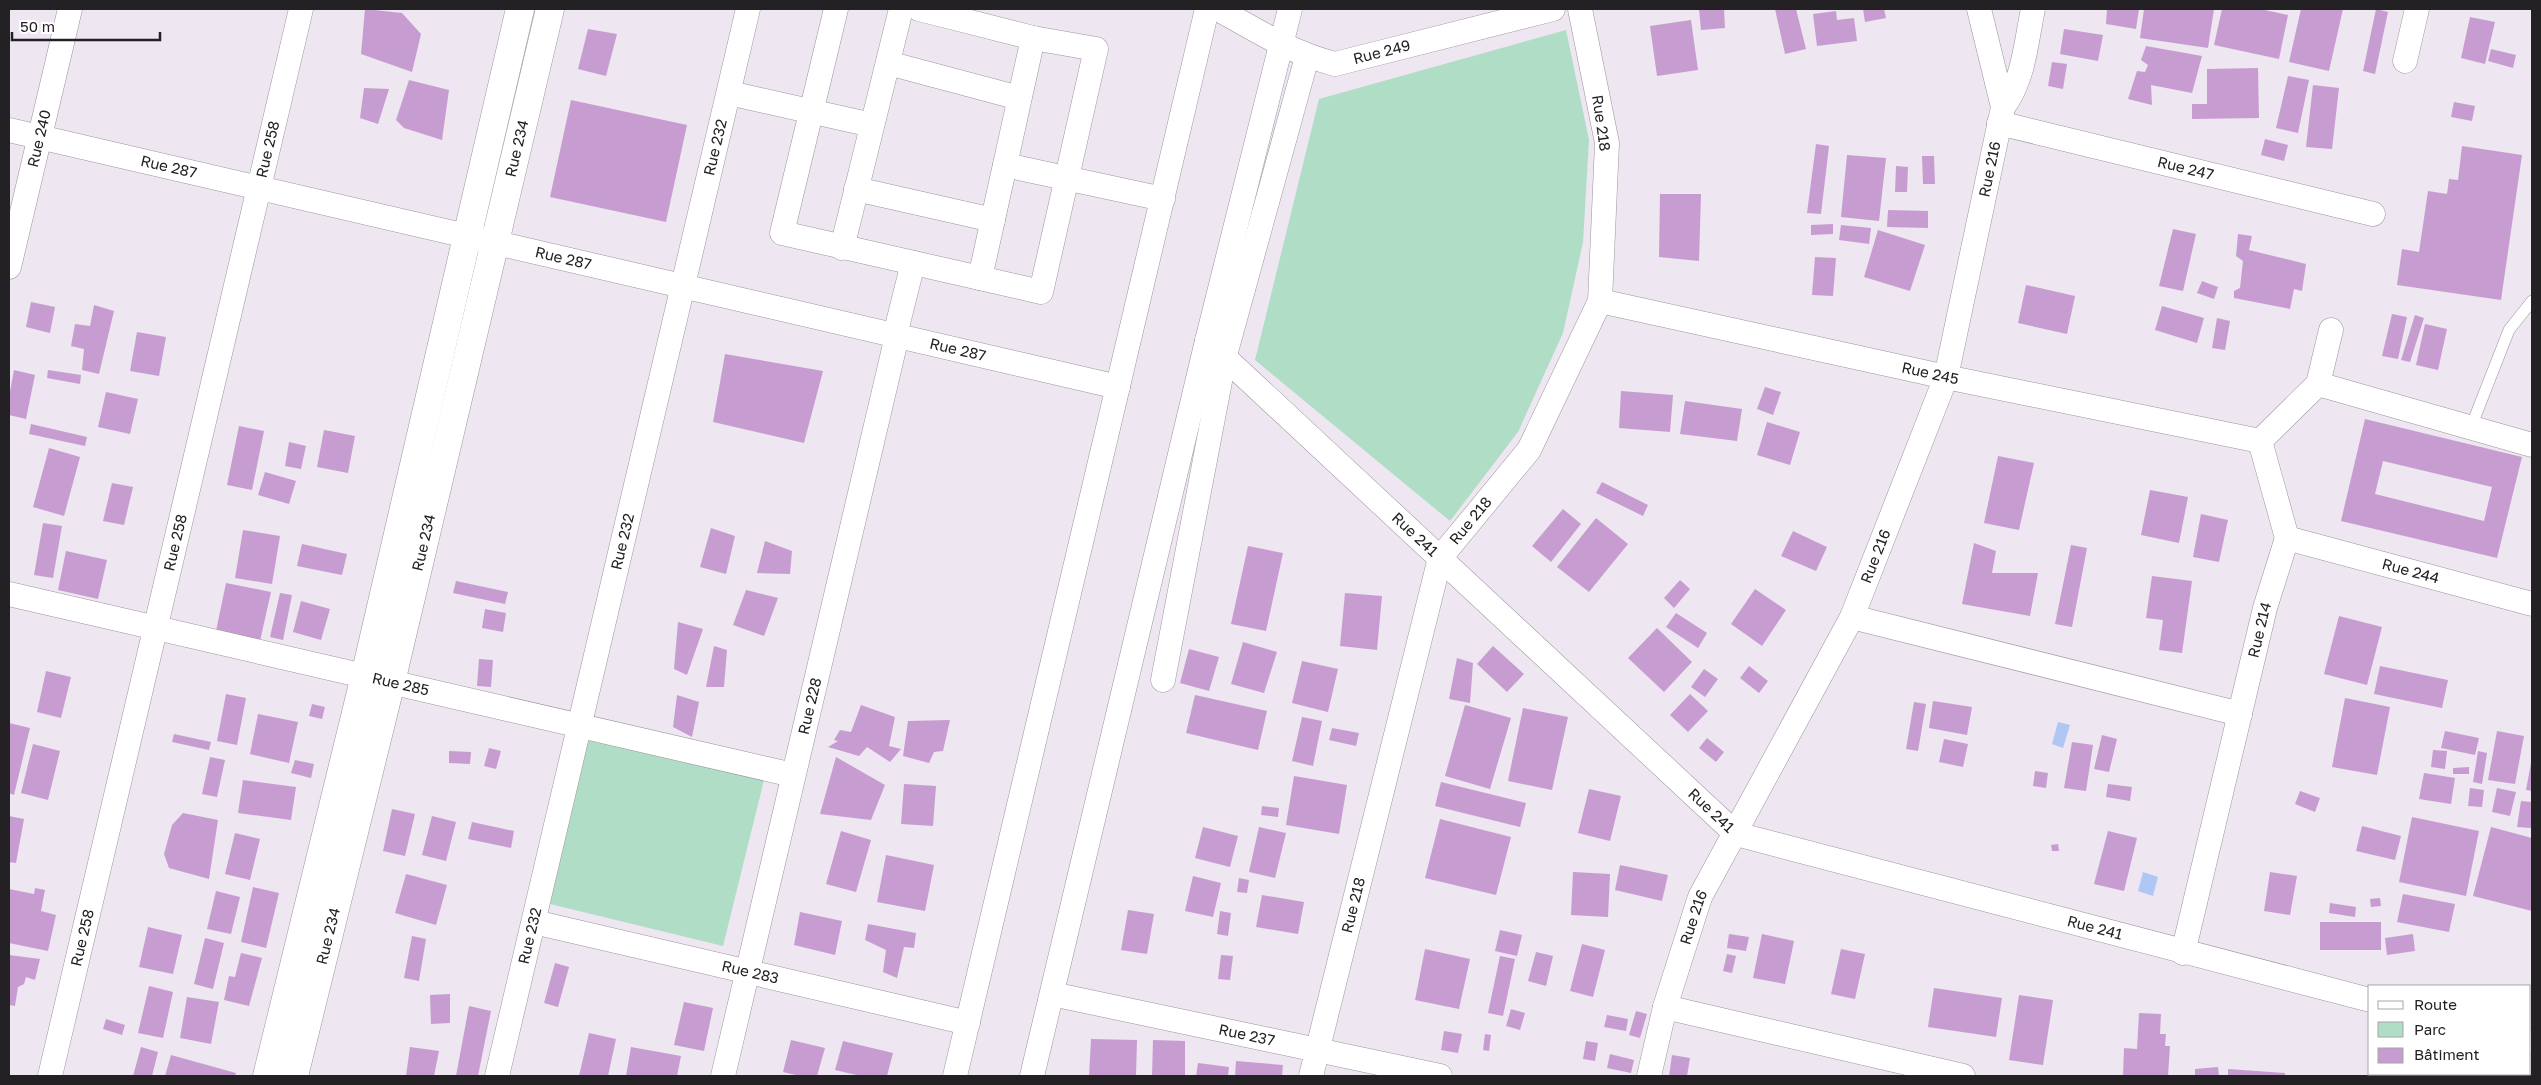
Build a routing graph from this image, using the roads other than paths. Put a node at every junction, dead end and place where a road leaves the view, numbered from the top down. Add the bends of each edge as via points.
1 (70, 9) edge
2 (301, 9) edge
3 (520, 9) edge
4 (550, 9) edge
5 (748, 9) edge
6 (836, 9) edge
7 (901, 9) edge
8 (920, 9) edge
9 (1208, 9) edge
10 (1218, 9) edge
11 (1290, 9) edge
12 (1554, 9) edge
13 (1580, 9) edge
14 (1979, 9) edge
15 (2033, 9) edge
16 (2417, 9) edge
17 (987, 17) edge
18 (1033, 38) junction
19 (1281, 45) junction
20 (1307, 57) junction
21 (2405, 61) dead end
22 (888, 63) junction
23 (729, 93) junction
24 (1020, 98) junction
25 (810, 112) junction
26 (2001, 115) junction
27 (872, 125) junction
28 (9, 130) edge
29 (39, 137) junction
30 (1005, 165) junction
31 (1067, 178) junction
32 (259, 188) junction
33 (856, 190) junction
34 (1162, 199) junction
35 (2373, 214) dead end
36 (993, 220) junction
37 (466, 236) junction
38 (495, 243) junction
39 (842, 248) junction
40 (913, 264) junction
41 (9, 267) edge
42 (980, 278) junction
43 (683, 286) junction
44 (1600, 301) junction
45 (2532, 301) edge
46 (2331, 330) dead end
47 (896, 336) junction
48 (1216, 348) junction
49 (1946, 378) junction
50 (2318, 384) junction
51 (1118, 387) junction
52 (2471, 427) junction
53 (2260, 441) junction
54 (2532, 444) edge
55 (2287, 538) junction
56 (1440, 558) junction
57 (9, 594) edge
58 (2532, 604) edge
59 (1852, 617) junction
60 (156, 628) junction
61 (365, 676) junction
62 (1162, 680) dead end
63 (391, 682) junction
64 (2240, 714) junction
65 (580, 726) junction
66 (794, 775) junction
67 (1736, 834) junction
68 (534, 922) junction
69 (2183, 953) junction
70 (747, 972) junction
71 (1052, 994) junction
72 (2368, 999) edge
73 (1665, 1007) junction
74 (968, 1023) junction
75 (1317, 1051) junction
76 (50, 1076) edge
77 (267, 1076) edge
78 (294, 1076) edge
79 (497, 1076) edge
80 (723, 1076) edge
81 (955, 1076) edge
82 (1032, 1076) edge
83 (1311, 1076) edge
84 (1440, 1076) edge
85 (1649, 1076) edge
86 (1963, 1076) edge

1 - 29 street, Rue 240
2 - 32 street, Rue 258
3 - 37 main road, Rue 234
4 - 38 main road, Rue 234
5 - 23 street, Rue 232
6 - 25 street
7 - 22 street
8 - 17 street
9 - 34 street
10 - 19 street, Rue 249
11 - 19 street
12 - 20 street, Rue 249 via 1336,64
13 - 44 street, Rue 218 via 1607,142
14 - 26 street, Rue 216
15 - 26 street via 2019,78
16 - 21 street
17 - 18 street
18 - 24 street
18 - 31 street via 1096,49
19 - 20 street, Rue 249
19 - 48 street
20 - 48 street
22 - 24 street
22 - 27 street
23 - 25 street
23 - 43 street, Rue 232
24 - 30 street
25 - 27 street
25 - 39 street via 782,233
26 - 35 street, Rue 247
26 - 49 street, Rue 216
27 - 33 street
28 - 29 street, Rue 287
29 - 32 street, Rue 287
29 - 41 street, Rue 240
30 - 31 street
30 - 36 street
31 - 34 street
31 - 42 street via 1040,292
32 - 37 street, Rue 287
32 - 60 street, Rue 258
33 - 36 street
33 - 39 street
34 - 51 street
36 - 42 street
37 - 38 street, Rue 287
37 - 61 main road, Rue 234
38 - 43 street, Rue 287
38 - 63 main road, Rue 234
39 - 40 street
40 - 42 street
40 - 47 street, Rue 228
43 - 47 street, Rue 287
43 - 65 street, Rue 232
44 - 49 street, Rue 245
44 - 56 street, Rue 218 via 1529,450
45 - 52 lane via 2509,330
46 - 50 street
47 - 51 street, Rue 287
47 - 66 street, Rue 228
48 - 56 street, Rue 241
48 - 62 street
48 - 71 street
49 - 53 street, Rue 245
49 - 59 street, Rue 216
50 - 52 street
50 - 53 street
51 - 74 street
52 - 54 street
53 - 55 street
55 - 58 street, Rue 244
55 - 64 street, Rue 214 via 2264,608
56 - 67 street, Rue 241
56 - 75 street, Rue 218
57 - 60 street, Rue 285
59 - 64 street
59 - 67 street, Rue 216
60 - 61 street, Rue 285
60 - 76 street, Rue 258
61 - 63 street, Rue 285
61 - 77 main road, Rue 234
63 - 65 street, Rue 285
63 - 78 main road, Rue 234
64 - 69 street, Rue 214
65 - 66 street, Rue 285
65 - 68 street, Rue 232
66 - 70 street, Rue 228
67 - 69 street, Rue 241
67 - 73 street, Rue 216 via 1700,897
68 - 70 street, Rue 283
68 - 79 street, Rue 232
69 - 72 street, Rue 241
70 - 74 street, Rue 283
70 - 80 street, Rue 228
71 - 75 street, Rue 237
71 - 82 street
73 - 85 street, Rue 216
73 - 86 street
74 - 81 street
75 - 83 street, Rue 218
75 - 84 street, Rue 237

